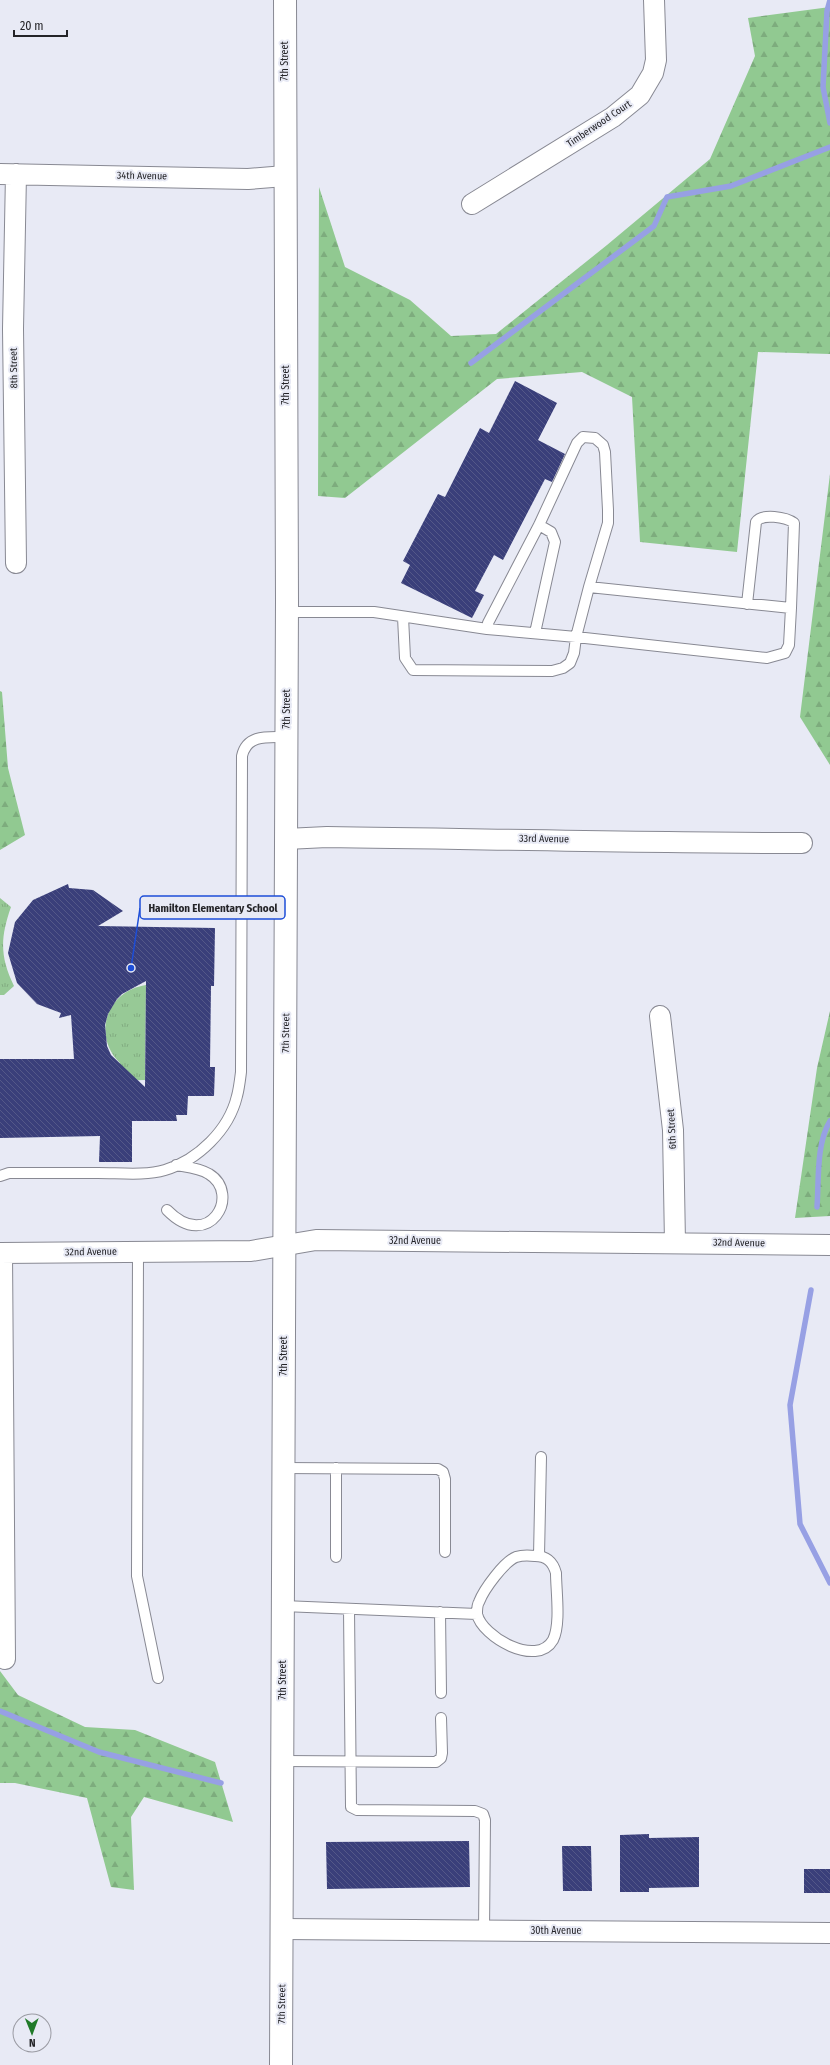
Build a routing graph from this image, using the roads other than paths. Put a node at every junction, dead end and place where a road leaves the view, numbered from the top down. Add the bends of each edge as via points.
1 (285, 0) edge
2 (654, 0) edge
3 (8, 174) edge
4 (285, 176) junction
5 (472, 204) dead end
6 (539, 525) junction
7 (16, 563) dead end
8 (589, 587) junction
9 (748, 604) junction
10 (791, 608) junction
11 (287, 612) junction
12 (403, 617) junction
13 (487, 629) junction
14 (535, 633) junction
15 (576, 636) junction
16 (286, 737) junction
17 (286, 839) junction
18 (802, 843) dead end
19 (660, 1016) dead end
20 (176, 1165) junction
21 (0, 1176) edge
22 (167, 1210) dead end
23 (675, 1242) junction
24 (830, 1245) edge
25 (286, 1246) junction
26 (138, 1252) junction
27 (1, 1253) edge
28 (541, 1456) dead end
29 (284, 1468) junction
30 (336, 1468) junction
31 (445, 1552) dead end
32 (539, 1556) junction
33 (336, 1557) dead end
34 (283, 1606) junction
35 (350, 1609) junction
36 (440, 1612) junction
37 (477, 1614) junction
38 (5, 1659) dead end
39 (158, 1678) dead end
40 (441, 1693) dead end
41 (441, 1718) dead end
42 (283, 1761) junction
43 (349, 1762) junction
44 (283, 1929) junction
45 (484, 1931) junction
46 (830, 1934) edge
47 (281, 2065) edge

1 - 4 street, 7th Street
2 - 5 street, Timberwood Court via 656,60 654,72 640,95 613,117
3 - 4 street, 34th Avenue via 248,179
3 - 7 street, 8th Street
4 - 11 street, 7th Street
6 - 8 lane via 577,443 583,438 599,440 605,452 608,523
6 - 13 lane
6 - 14 lane via 551,532 555,542
8 - 9 lane
8 - 15 lane
9 - 10 lane
9 - 10 lane via 756,522 758,518 766,517 790,520 794,523
10 - 15 lane via 789,645 785,653 767,658
11 - 12 lane via 374,612
11 - 16 street, 7th Street
12 - 13 lane
12 - 15 lane via 405,658 413,670 421,671 552,671 570,663
13 - 14 lane
14 - 15 lane
16 - 17 street, 7th Street
16 - 20 lane via 260,738 249,742 244,747 242,756 241,1072 237,1098 218,1135 203,1149
17 - 18 street, 33rd Avenue via 327,837
17 - 25 street, 7th Street
19 - 23 street, 6th Street via 673,1130
20 - 21 lane via 165,1170 141,1173 9,1173
20 - 22 lane via 202,1170 211,1175 222,1195 222,1204 218,1215 209,1222 198,1225 185,1225
23 - 24 street, 32nd Avenue
23 - 25 street, 32nd Avenue via 316,1240
25 - 26 street, 32nd Avenue via 251,1251
25 - 29 street, 7th Street
26 - 27 street, 32nd Avenue
26 - 39 lane via 137,1576
27 - 38 street
28 - 32 lane
29 - 30 lane
29 - 34 street, 7th Street
30 - 31 lane via 438,1469 443,1472
30 - 33 lane
32 - 37 lane via 526,1555 515,1558 506,1565 478,1603
32 - 37 lane via 550,1560 556,1573 556,1629 552,1641 543,1648 530,1651 518,1649 486,1630 479,1622
34 - 35 lane
34 - 42 street, 7th Street
35 - 36 lane
35 - 43 lane
36 - 37 lane
36 - 40 lane
41 - 43 lane via 442,1753 436,1762
42 - 43 lane
42 - 44 street, 7th Street
43 - 45 lane via 349,1800 351,1807 356,1810 475,1811 483,1814
44 - 45 street, 30th Avenue
44 - 47 street, 7th Street
45 - 46 street, 30th Avenue

